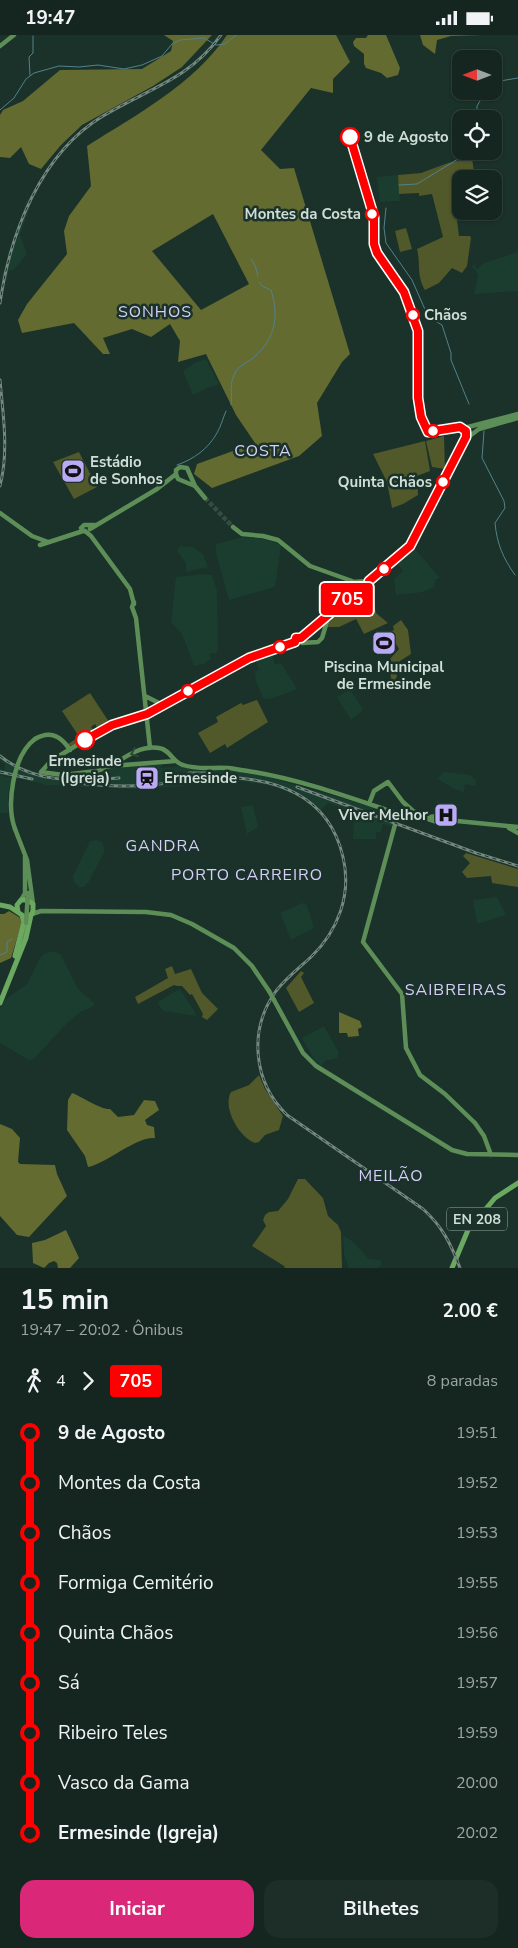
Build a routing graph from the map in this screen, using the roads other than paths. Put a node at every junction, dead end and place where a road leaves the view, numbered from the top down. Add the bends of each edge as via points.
1 (14, 35) edge
2 (0, 45) edge
3 (518, 416) edge
4 (470, 432) junction
5 (189, 475) junction
6 (179, 478) junction
7 (194, 486) junction
8 (205, 498) tunnel mouth
9 (0, 513) edge
10 (233, 527) tunnel mouth
11 (85, 529) junction
12 (362, 585) junction
13 (329, 614) junction
14 (302, 640) junction
15 (145, 696) junction
16 (163, 705) junction
17 (147, 714) junction
18 (150, 749) junction
19 (70, 750) junction
20 (175, 761) junction
21 (120, 763) junction
22 (369, 804) junction
23 (517, 830) edge
24 (25, 855) junction
25 (21, 900) junction
26 (0, 905) edge
27 (17, 905) junction
28 (33, 906) junction
29 (10, 907) junction
30 (41, 911) junction
31 (18, 912) junction
32 (31, 914) junction
33 (22, 916) junction
34 (16, 955) junction
35 (7, 979) junction
36 (0, 994) edge
37 (0, 1003) edge
38 (491, 1155) junction
39 (518, 1155) edge
40 (518, 1183) edge
41 (452, 1268) edge

1 - 2 main road
3 - 4 main road
3 - 4 main road via 470,427 473,429
4 - 12 main road via 410,546
5 - 6 main road
5 - 6 main road via 187,468 182,466 176,470
5 - 7 main road
6 - 7 main road
6 - 11 main road
7 - 8 main road
9 - 11 main road via 40,542
10 - 12 main road via 242,534 278,540 310,566
11 - 15 main road via 130,589
12 - 13 main road
13 - 14 main road
13 - 14 main road via 320,640 314,643
14 - 16 main road via 296,638 295,642 249,658
15 - 16 main road
15 - 17 main road
16 - 17 main road
17 - 18 main road
17 - 19 main road via 112,725
18 - 20 main road via 167,750
18 -> 21 main road via 131,753
19 - 21 main road via 50,762 41,773 63,775 99,771
19 - 24 main road, bridge via 55,735 46,734 30,743 24,752 12,786 10,807 14,829
20 - 21 main road
20 - 22 main road via 185,766 257,772
22 - 23 main road via 374,791 389,783 403,802 424,816
22 - 38 main road via 393,812 396,818 363,945 402,994 406,1048 420,1075 475,1123
24 - 25 main road via 25,893
24 - 28 main road
24 - 34 main road, bridge via 26,923
25 - 27 main road
25 - 28 main road via 29,900
26 - 29 main road
27 - 29 main road
27 - 31 main road
28 - 30 main road
28 - 32 main road
29 - 31 main road
30 - 32 main road
30 - 38 main road, bridge via 158,913 192,924 234,948 252,966 303,1053 316,1066 452,1150
31 - 33 main road
32 - 33 main road
32 - 34 main road via 26,938
33 - 34 main road via 24,922
34 - 35 main road
35 - 36 main road
35 - 37 main road
38 - 39 main road
40 - 41 main road, EN 208 via 495,1198 468,1230

